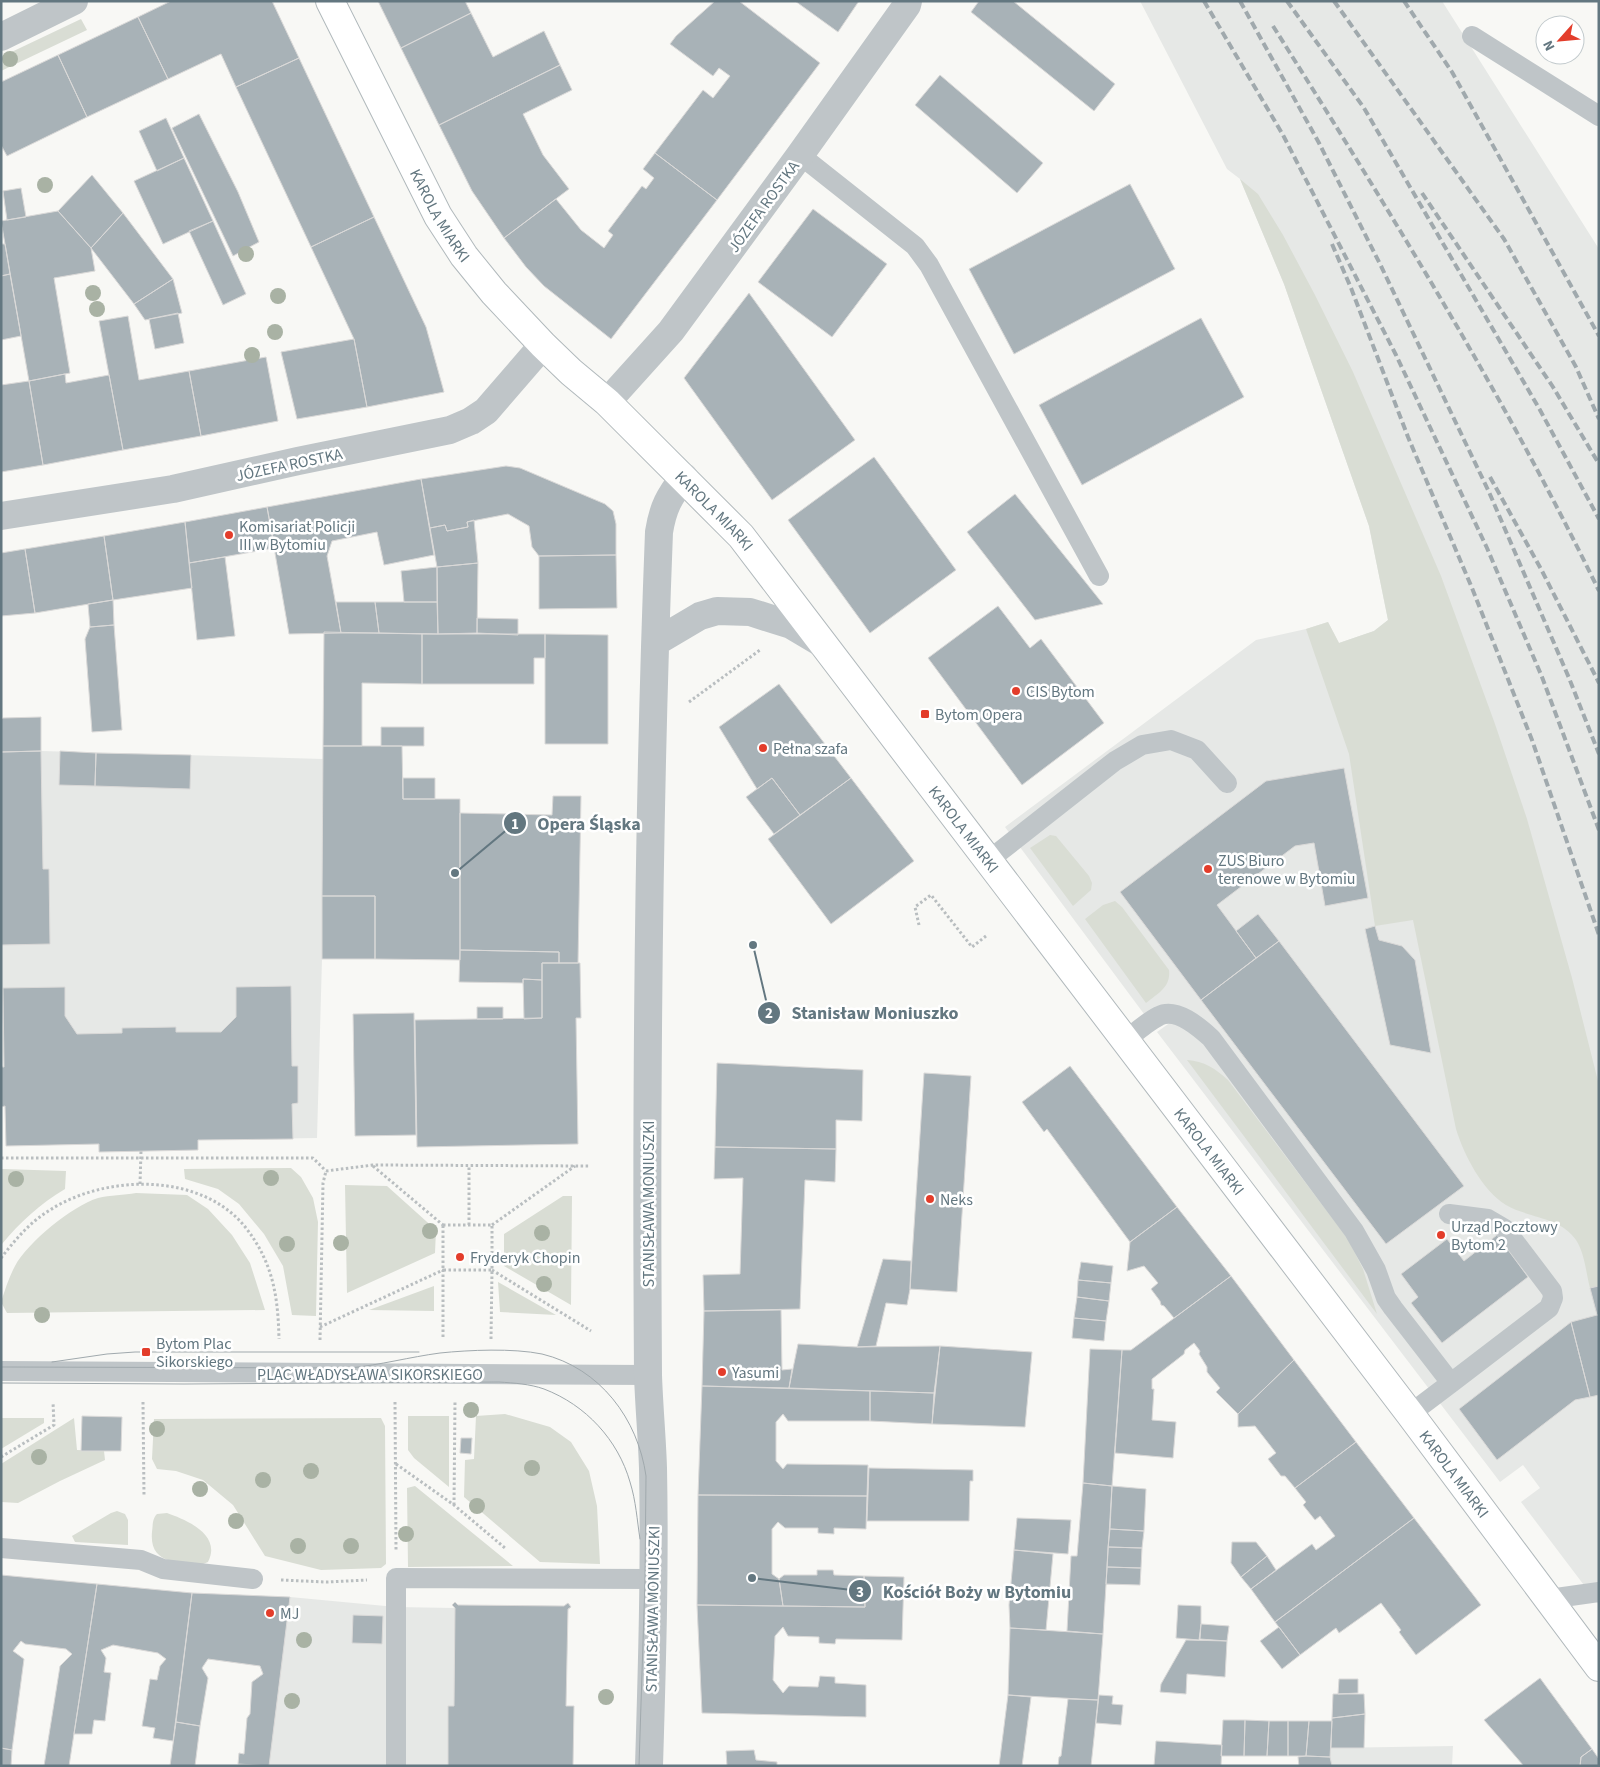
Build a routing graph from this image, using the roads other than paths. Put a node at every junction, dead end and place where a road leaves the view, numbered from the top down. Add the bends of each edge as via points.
1 (74, 1) edge
2 (330, 1) edge
3 (908, 1) edge
4 (1472, 36) dead end
5 (1, 37) edge
6 (1599, 116) edge
7 (800, 155) junction
8 (543, 345) junction
9 (607, 402) junction
10 (684, 477) junction
11 (1, 516) edge
12 (1099, 576) dead end
13 (656, 642) junction
14 (825, 645) junction
15 (1227, 783) dead end
16 (989, 860) junction
17 (1126, 1040) junction
18 (1449, 1214) dead end
19 (1, 1372) edge
20 (648, 1375) junction
21 (1451, 1383) junction
22 (1410, 1414) junction
23 (1, 1548) edge
24 (253, 1579) road end
25 (654, 1579) junction
26 (1599, 1592) edge
27 (1550, 1599) junction
28 (1599, 1667) edge
29 (396, 1766) edge
30 (649, 1766) edge

1 - 5 street
2 - 8 main road, KAROLA MIARKI via 438,216 494,293
3 - 7 street, JÓZEFA ROSTKA
4 - 6 lane
7 - 9 street, JÓZEFA ROSTKA via 671,330
7 - 12 lane via 915,246 929,265
8 - 9 main road, KAROLA MIARKI
8 - 11 street, JÓZEFA ROSTKA via 486,412 450,430 173,489
9 - 10 main road, KAROLA MIARKI
10 - 13 street, STANISŁAWA MONIUSZKI via 661,516
10 - 14 main road, KAROLA MIARKI via 741,536
13 - 14 street via 700,616 717,611 750,612 791,624
13 - 20 street, STANISŁAWA MONIUSZKI via 648,1041
14 - 16 main road, KAROLA MIARKI
15 - 16 lane via 1197,750 1171,740 1142,745 1115,761
16 - 17 main road, KAROLA MIARKI
17 - 21 lane via 1160,1015 1169,1014 1185,1018 1211,1038 1354,1231 1392,1308
17 - 22 main road, KAROLA MIARKI
18 - 21 lane via 1488,1219 1505,1229 1552,1291 1553,1298 1549,1308
19 - 20 lane, PLAC WŁADYSŁAWA SIKORSKIEGO
20 - 25 street, STANISŁAWA MONIUSZKI
21 - 22 lane
22 - 27 main road, KAROLA MIARKI
23 - 24 lane via 141,1560 163,1569
25 - 29 lane via 396,1578
25 - 30 street, STANISŁAWA MONIUSZKI
26 - 27 lane
27 - 28 main road, KAROLA MIARKI

